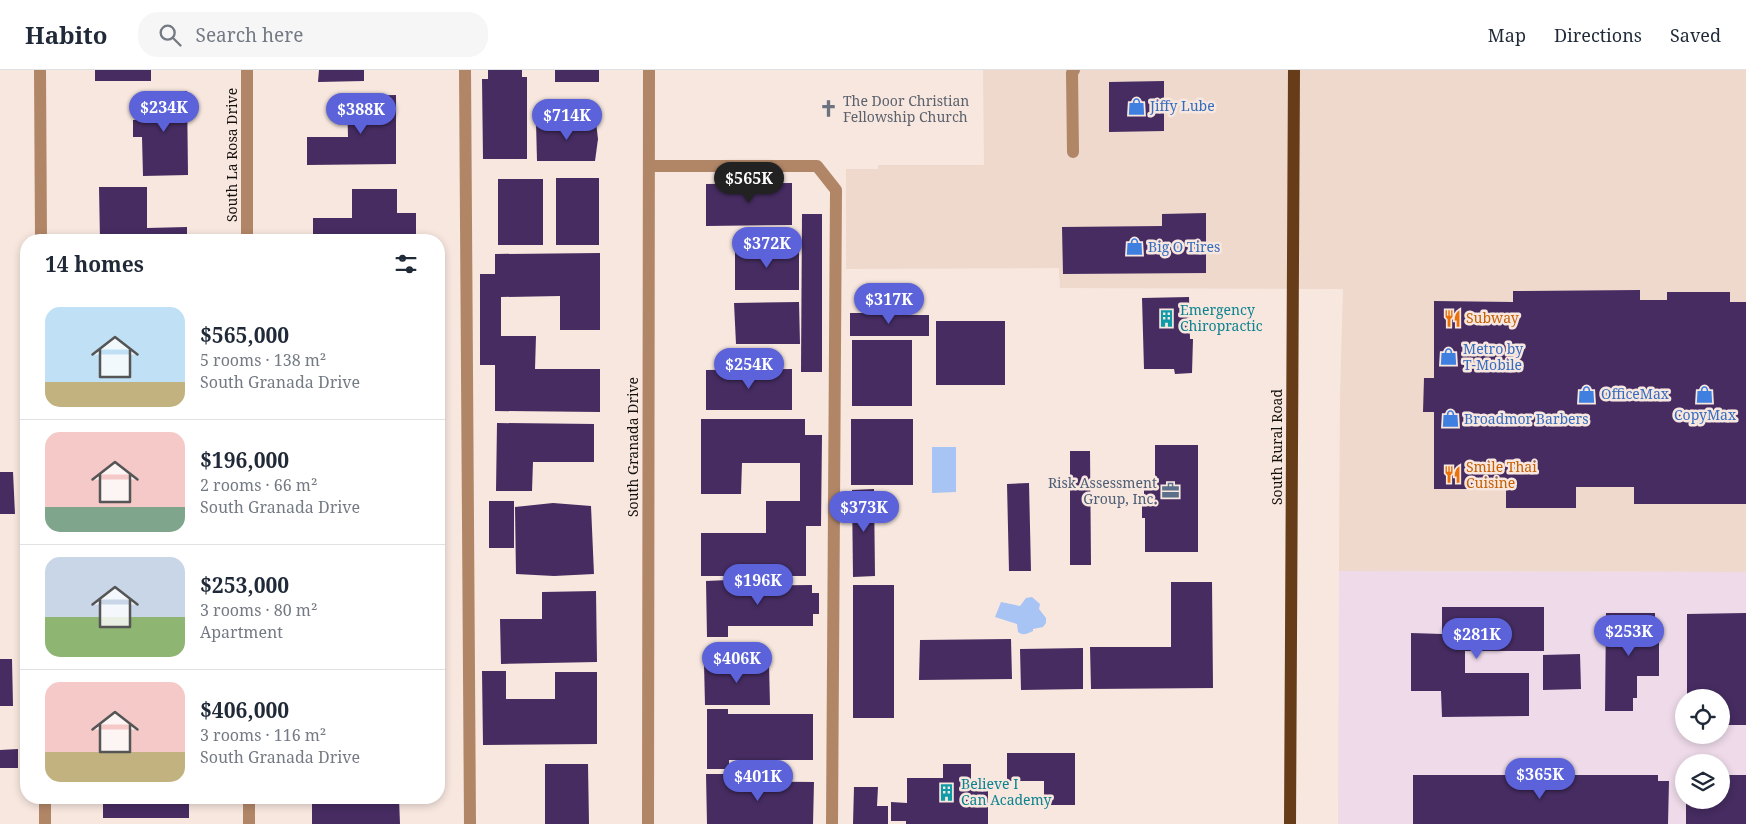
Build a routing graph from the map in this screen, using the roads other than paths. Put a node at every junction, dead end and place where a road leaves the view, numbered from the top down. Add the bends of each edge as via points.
1 (40, 70) edge
2 (247, 70) edge
3 (465, 70) edge
4 (649, 70) edge
5 (1074, 70) edge
6 (1294, 70) edge
7 (1073, 152) dead end
8 (649, 166) junction
9 (41, 234) edge
10 (247, 234) edge
11 (45, 804) edge
12 (249, 804) edge
13 (45, 824) edge
14 (249, 824) edge
15 (470, 824) edge
16 (648, 824) edge
17 (832, 824) edge
18 (1290, 824) edge

1 - 9 street
2 - 10 street, South La Rosa Drive
3 - 15 street
4 - 8 street, South Granada Drive
5 - 7 street
6 - 18 main road, South Rural Road
8 - 16 street, South Granada Drive
8 - 17 street via 818,166 836,190
11 - 13 street
12 - 14 street

